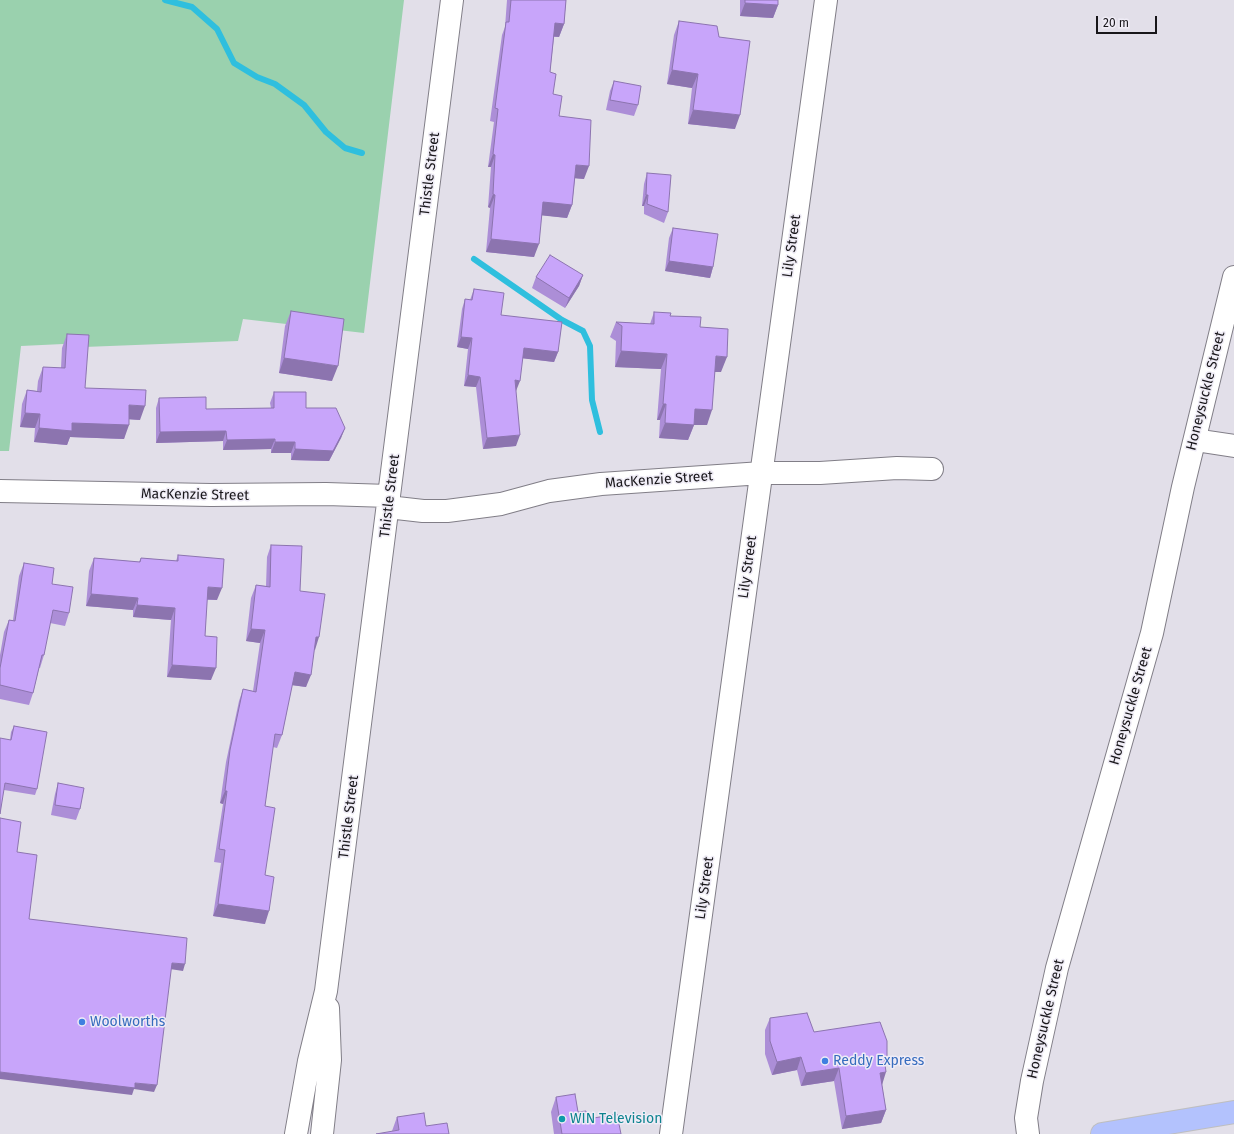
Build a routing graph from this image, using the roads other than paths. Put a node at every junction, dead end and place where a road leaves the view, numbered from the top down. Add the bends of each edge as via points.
1 (452, 0) edge
2 (826, 0) edge
3 (1234, 277) edge
4 (1195, 440) junction
5 (1234, 446) edge
6 (932, 469) dead end
7 (762, 473) junction
8 (0, 491) edge
9 (389, 501) junction
10 (326, 991) junction
11 (1234, 1112) edge
12 (296, 1134) edge
13 (322, 1134) edge
14 (671, 1134) edge
15 (1028, 1134) edge
16 (1102, 1134) edge

1 - 9 street, Thistle Street
2 - 7 street, Lily Street
3 - 4 street, Honeysuckle Street
4 - 5 street
4 - 15 street, Honeysuckle Street via 1152,633 1057,968 1032,1081 1026,1118
6 - 7 street, MacKenzie Street
7 - 9 street, MacKenzie Street via 572,487 501,504 457,510 423,511
7 - 14 street, Lily Street
8 - 9 street, MacKenzie Street via 326,494
9 - 10 street, Thistle Street
10 - 12 street, Thistle Street via 309,1061
10 - 13 street, Thistle Street via 330,1042
11 - 16 highway

